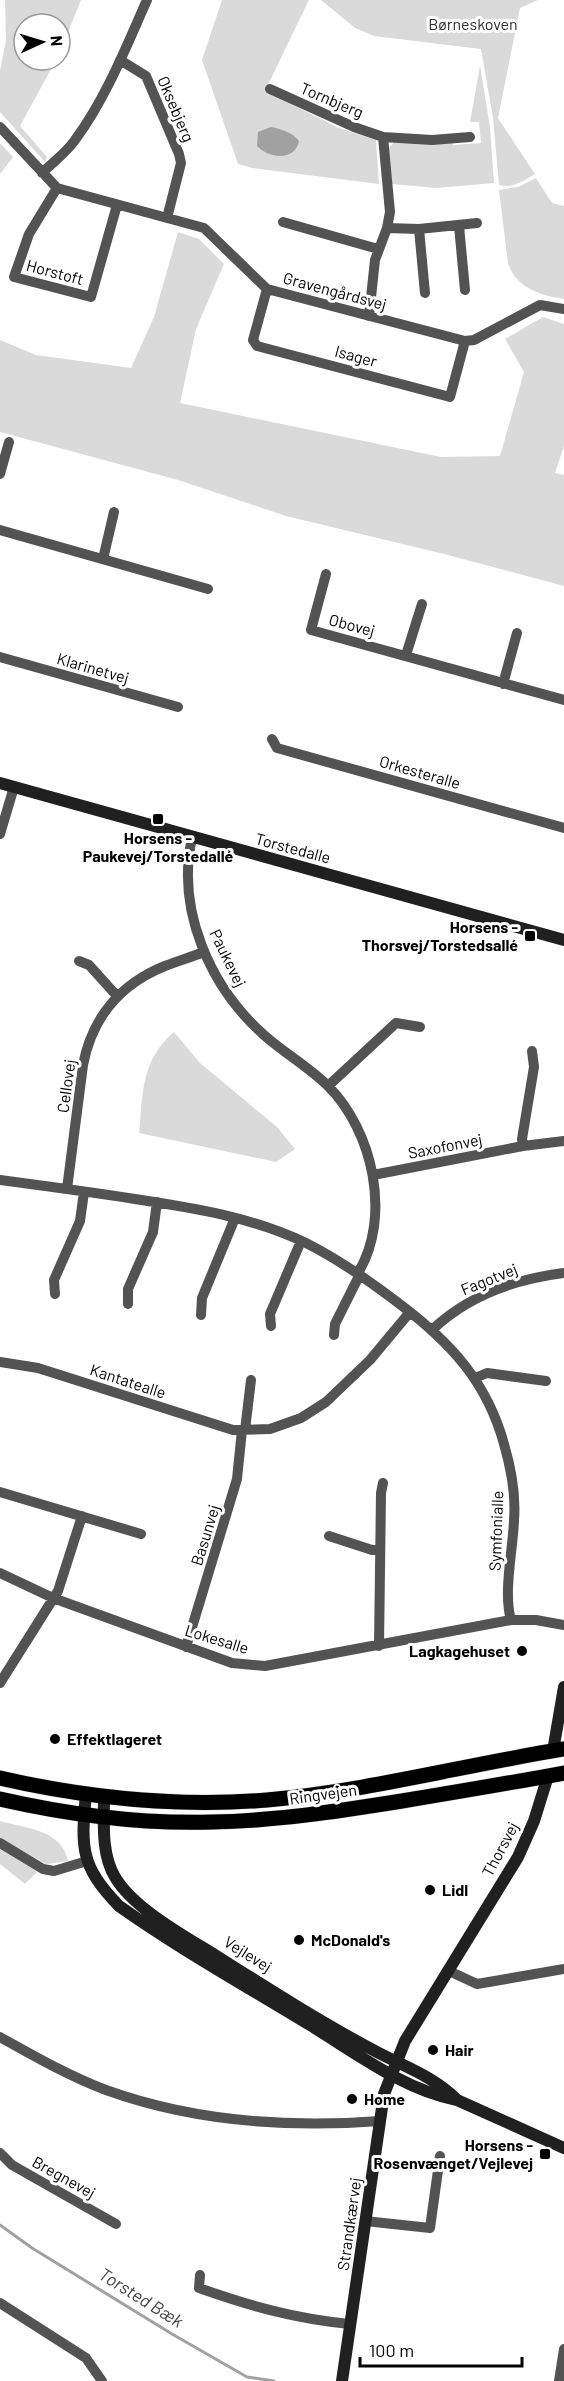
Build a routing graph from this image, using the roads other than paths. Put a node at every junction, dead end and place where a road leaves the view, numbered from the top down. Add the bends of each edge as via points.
1 (147, 0) edge
2 (120, 60) junction
3 (270, 89) dead end
4 (0, 127) edge
5 (383, 137) junction
6 (470, 137) dead end
7 (42, 173) junction
8 (57, 188) junction
9 (117, 205) junction
10 (167, 218) junction
11 (283, 222) dead end
12 (477, 223) dead end
13 (459, 226) junction
14 (387, 228) junction
15 (419, 229) junction
16 (378, 249) junction
17 (267, 289) junction
18 (465, 290) dead end
19 (425, 293) dead end
20 (564, 309) edge
21 (369, 316) junction
22 (465, 341) junction
23 (9, 442) dead end
24 (0, 474) edge
25 (114, 512) dead end
26 (0, 530) edge
27 (102, 559) junction
28 (326, 574) dead end
29 (208, 589) dead end
30 (422, 604) dead end
31 (517, 633) dead end
32 (406, 655) junction
33 (0, 657) edge
34 (503, 684) junction
35 (564, 700) edge
36 (178, 707) dead end
37 (272, 739) dead end
38 (0, 783) edge
39 (14, 787) junction
40 (564, 828) edge
41 (0, 834) edge
42 (192, 838) junction
43 (564, 940) edge
44 (204, 952) junction
45 (79, 961) dead end
46 (117, 996) junction
47 (420, 1027) dead end
48 (532, 1051) dead end
49 (328, 1086) junction
50 (564, 1141) edge
51 (523, 1146) junction
52 (373, 1175) junction
53 (0, 1180) edge
54 (67, 1189) junction
55 (84, 1192) junction
56 (157, 1203) junction
57 (235, 1218) junction
58 (302, 1241) junction
59 (359, 1273) junction
60 (564, 1273) edge
61 (55, 1294) dead end
62 (128, 1304) dead end
63 (410, 1312) junction
64 (201, 1315) dead end
65 (271, 1326) dead end
66 (433, 1329) junction
67 (334, 1335) dead end
68 (0, 1362) edge
69 (475, 1378) junction
70 (251, 1380) dead end
71 (546, 1381) dead end
72 (243, 1430) junction
73 (383, 1483) dead end
74 (0, 1492) edge
75 (82, 1516) junction
76 (141, 1534) dead end
77 (329, 1536) dead end
78 (380, 1550) junction
79 (0, 1573) edge
80 (53, 1598) junction
81 (511, 1620) junction
82 (564, 1625) edge
83 (379, 1646) junction
84 (186, 1647) junction
85 (0, 1683) edge
86 (564, 1687) edge
87 (559, 1750) edge
88 (564, 1773) edge
89 (548, 1776) junction
90 (0, 1778) edge
91 (86, 1794) junction
92 (104, 1797) junction
93 (0, 1799) edge
94 (84, 1815) junction
95 (104, 1818) junction
96 (0, 1843) edge
97 (87, 1861) junction
98 (564, 1969) edge
99 (450, 1971) junction
100 (0, 2037) edge
101 (393, 2067) junction
102 (380, 2121) junction
103 (564, 2148) edge
104 (0, 2152) edge
105 (440, 2156) dead end
106 (365, 2221) junction
107 (116, 2224) dead end
108 (200, 2275) dead end
109 (0, 2303) edge
110 (350, 2324) junction
111 (564, 2349) edge
112 (102, 2381) edge
113 (342, 2381) edge
114 (560, 2381) edge

1 - 2 street
2 - 7 street via 74,142
2 - 10 street, Oksebjerg via 146,76 179,154 181,163
3 - 5 street, Tornbjerg
4 - 7 street, Gravengårdsvej
5 - 6 street, Tornbjerg
5 - 14 street via 390,204
7 - 8 street, Gravengårdsvej
8 - 9 street, Gravengårdsvej
8 - 9 street, Horstoft via 29,234 14,277 91,297
9 - 10 street, Gravengårdsvej
10 - 17 street, Gravengårdsvej via 204,228
11 - 16 street
12 - 13 street
13 - 15 street
13 - 18 street
14 - 15 street
14 - 16 street
15 - 19 street
16 - 21 street
17 - 21 street, Gravengårdsvej
17 - 22 street, Isager via 253,340 257,346 450,397
20 - 22 street via 540,305
21 - 22 street, Gravengårdsvej
23 - 24 street
25 - 27 street
26 - 27 street
27 - 29 street
28 - 32 street, Obovej via 311,630
30 - 32 street
31 - 34 street
32 - 34 street, Obovej
33 - 36 street, Klarinetvej
34 - 35 street, Obovej
37 - 40 street, Orkesteralle via 277,748
38 - 39 street, Torstedalle
39 - 41 street
39 - 42 street, Torstedalle
42 - 43 street, Torstedalle
42 - 44 street, Paukevej via 191,899
44 - 46 street, Cellovej via 149,974
44 - 49 street, Paukevej via 224,989 250,1022
45 - 46 street via 89,965
46 - 54 street, Cellovej via 96,1025 86,1050
47 - 49 street via 396,1023
48 - 51 street via 534,1067
49 - 52 street, Paukevej via 354,1124
50 - 51 street, Saxofonvej
51 - 52 street, Saxofonvej
52 - 59 street, Paukevej via 373,1228
53 - 54 street, Symfonialle
54 - 55 street, Symfonialle
55 - 56 street, Symfonialle
55 - 61 street via 80,1221 54,1280
56 - 57 street, Symfonialle
56 - 62 street via 153,1232 128,1289
57 - 58 street, Symfonialle
57 - 64 street via 202,1298
58 - 59 street, Symfonialle
58 - 65 street via 270,1314
59 - 63 street, Symfonialle
59 - 67 street via 335,1324
60 - 66 street, Fagotvej via 497,1289 460,1307
63 - 66 street, Symfonialle
63 - 72 street, Kantatealle via 370,1360 315,1410 276,1427
66 - 69 street, Symfonialle
68 - 72 street, Kantatealle via 38,1368 218,1426
69 - 71 street via 487,1373
69 - 81 street, Symfonialle via 496,1419 510,1468 514,1518 509,1583
70 - 72 street
72 - 84 street, Basunvej via 237,1479
73 - 78 street
74 - 75 street
75 - 76 street
75 - 80 street
77 - 78 street
78 - 83 street
79 - 80 street, Lokesalle
80 - 84 street, Lokesalle
80 - 85 street
81 - 82 street, Lokesalle
81 - 83 street, Lokesalle
83 - 84 street, Lokesalle via 265,1666 232,1663
86 - 87 street, Thorsvej
87 - 89 main road, Thorsvej
87 - 92 main road, Ringvejen via 356,1788 267,1800
88 - 89 main road, Ringvejen
89 - 95 main road, Ringvejen via 267,1820
89 - 99 street, Thorsvej via 518,1857
90 - 91 main road
91 - 92 main road
91 - 94 street, Vejlevej
92 - 95 street, Vejlevej
93 - 94 main road
94 - 95 main road, Ringvejen
94 - 97 street, Vejlevej via 82,1837
95 - 101 street, Vejlevej via 112,1871 143,1907
96 - 97 street via 43,1869 54,1871
97 - 101 street, Vejlevej via 102,1889 128,1912
98 - 99 street via 477,1984
99 - 101 street, Thorsvej
100 - 102 street via 105,2090 179,2111 273,2122
101 - 102 street, Strandkærvej
101 - 103 street, Vejlevej via 438,2097 457,2100
102 - 106 street, Strandkærvej
104 - 107 street, Bregnevej via 12,2166
105 - 106 street via 430,2228
106 - 110 street, Strandkærvej
108 - 110 street via 199,2288 243,2304
109 - 112 street via 86,2358
110 - 113 street, Strandkærvej
111 - 114 street

